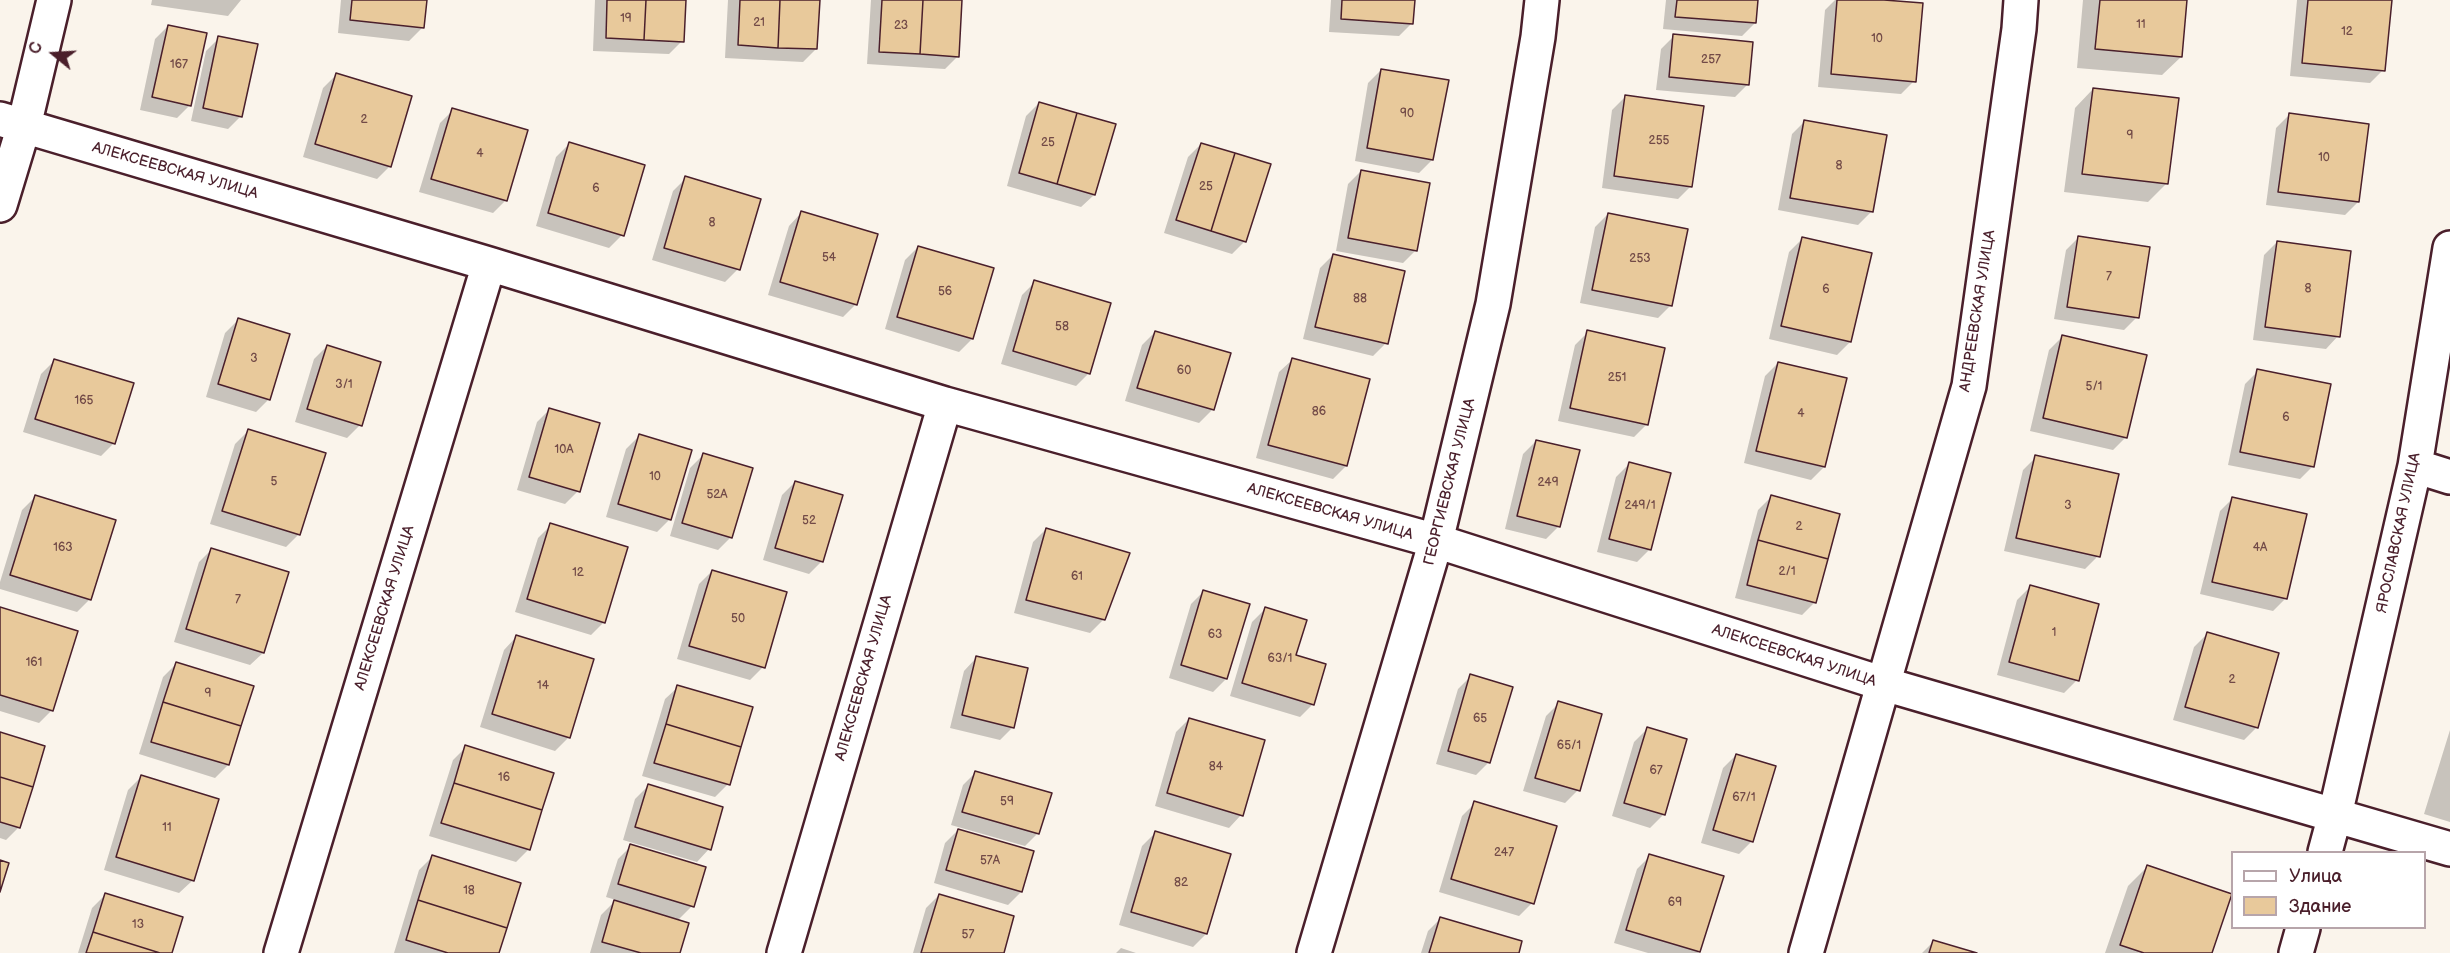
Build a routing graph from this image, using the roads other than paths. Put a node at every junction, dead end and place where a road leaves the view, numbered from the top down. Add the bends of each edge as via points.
1 (54, 0) edge
2 (1542, 0) edge
3 (2021, 0) edge
4 (12, 123) edge
5 (0, 205) edge
6 (2450, 248) edge
7 (489, 264) junction
8 (945, 404) junction
9 (2415, 466) junction
10 (2450, 477) edge
11 (1436, 542) junction
12 (1884, 684) junction
13 (2335, 815) junction
14 (2450, 849) edge
15 (2325, 851) edge
16 (2302, 929) edge
17 (281, 953) edge
18 (784, 953) edge
19 (1314, 953) edge
20 (1806, 953) edge
21 (2296, 953) edge

1 - 4 street
2 - 11 street, ГЕОРГИЕВСКАЯ УЛИЦА via 1493,304
3 - 12 street, АНДРЕЕВСКАЯ УЛИЦА via 1969,386
4 - 5 street
4 - 7 street, АЛЕКСЕЕВСКАЯ УЛИЦА
6 - 9 street, ЯРОСЛАВСКАЯ УЛИЦА
7 - 8 street, АЛЕКСЕЕВСКАЯ УЛИЦА
7 - 17 street, АЛЕКСЕЕВСКАЯ УЛИЦА
8 - 11 street, АЛЕКСЕЕВСКАЯ УЛИЦА
8 - 18 street, АЛЕКСЕЕВСКАЯ УЛИЦА
9 - 10 street
9 - 13 street, ЯРОСЛАВСКАЯ УЛИЦА
11 - 12 street, АЛЕКСЕЕВСКАЯ УЛИЦА
11 - 19 street, ГЕОРГИЕВСКАЯ УЛИЦА
12 - 13 street, АЛЕКСЕЕВСКАЯ УЛИЦА
12 - 20 street, АЛЕКСЕЕВСКАЯ УЛИЦА
13 - 14 street, АЛЕКСЕЕВСКАЯ УЛИЦА
13 - 15 street
16 - 21 street

